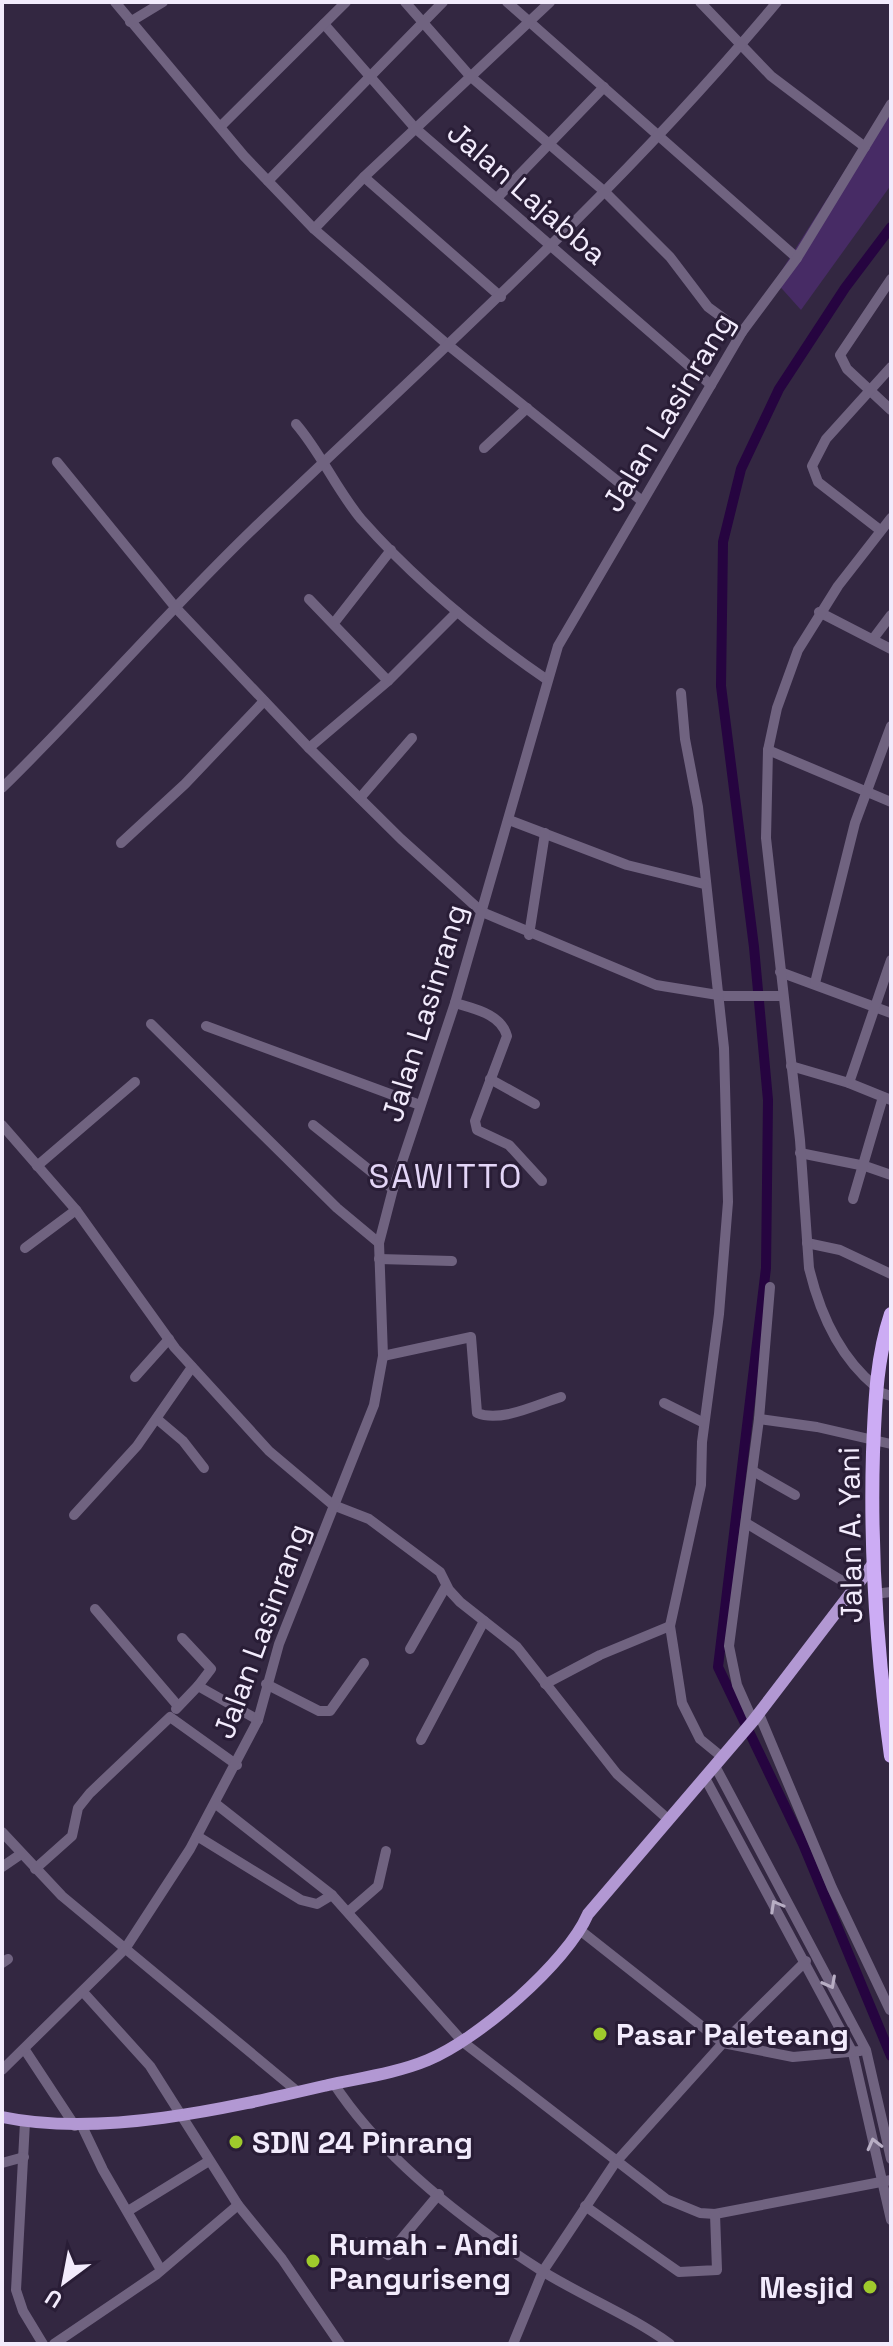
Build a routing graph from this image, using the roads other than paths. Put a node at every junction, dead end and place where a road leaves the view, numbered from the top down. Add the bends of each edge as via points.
1 (115, 2) edge
2 (163, 2) edge
3 (346, 2) edge
4 (405, 2) edge
5 (443, 2) edge
6 (507, 2) edge
7 (550, 2) edge
8 (700, 2) edge
9 (777, 2) edge
10 (130, 22) junction
11 (527, 22) junction
12 (422, 23) junction
13 (324, 24) junction
14 (740, 46) junction
15 (470, 76) junction
16 (370, 78) junction
17 (604, 87) junction
18 (891, 104) edge
19 (221, 126) junction
20 (415, 128) junction
21 (658, 134) junction
22 (548, 142) junction
23 (865, 147) junction
24 (364, 177) junction
25 (268, 181) junction
26 (605, 192) junction
27 (497, 198) junction
28 (314, 229) junction
29 (550, 244) junction
30 (797, 258) junction
31 (891, 279) edge
32 (501, 297) junction
33 (742, 332) junction
34 (448, 345) junction
35 (891, 367) edge
36 (711, 385) junction
37 (869, 390) junction
38 (527, 408) junction
39 (891, 410) edge
40 (296, 424) dead end
41 (484, 448) dead end
42 (57, 462) dead end
43 (323, 465) junction
44 (642, 501) junction
45 (891, 518) edge
46 (880, 530) junction
47 (391, 550) junction
48 (309, 599) dead end
49 (176, 608) junction
50 (457, 612) junction
51 (819, 612) junction
52 (891, 615) edge
53 (334, 623) junction
54 (873, 639) junction
55 (891, 649) edge
56 (546, 679) junction
57 (388, 681) junction
58 (681, 693) dead end
59 (264, 701) junction
60 (891, 726) edge
61 (412, 738) dead end
62 (309, 748) junction
63 (768, 750) junction
64 (2, 788) edge
65 (866, 790) junction
66 (360, 798) junction
67 (891, 802) edge
68 (509, 820) junction
69 (545, 833) junction
70 (121, 843) dead end
71 (704, 884) junction
72 (482, 912) junction
73 (529, 935) junction
74 (891, 960) edge
75 (780, 972) junction
76 (815, 983) junction
77 (721, 996) junction
78 (778, 996) junction
79 (455, 1003) junction
80 (873, 1007) junction
81 (891, 1013) edge
82 (151, 1024) dead end
83 (206, 1026) dead end
84 (791, 1066) junction
85 (490, 1079) junction
86 (135, 1082) dead end
87 (849, 1083) junction
88 (887, 1098) edge
89 (535, 1104) dead end
90 (420, 1105) junction
91 (2, 1125) edge
92 (313, 1125) dead end
93 (800, 1153) junction
94 (37, 1166) junction
95 (865, 1166) junction
96 (891, 1175) edge
97 (542, 1181) dead end
98 (393, 1189) junction
99 (853, 1199) dead end
100 (76, 1210) junction
101 (379, 1243) junction
102 (807, 1243) junction
103 (25, 1248) dead end
104 (379, 1259) junction
105 (452, 1261) dead end
106 (891, 1274) edge
107 (770, 1287) dead end
108 (891, 1316) edge
109 (169, 1339) junction
110 (383, 1356) junction
111 (192, 1367) junction
112 (135, 1377) dead end
113 (876, 1389) junction
114 (891, 1396) edge
115 (561, 1397) dead end
116 (664, 1403) dead end
117 (157, 1419) junction
118 (759, 1419) junction
119 (704, 1423) junction
120 (874, 1438) junction
121 (891, 1444) edge
122 (204, 1468) dead end
123 (753, 1471) junction
124 (795, 1495) dead end
125 (333, 1505) junction
126 (74, 1515) dead end
127 (746, 1523) junction
128 (873, 1564) junction
129 (446, 1586) junction
130 (854, 1588) junction
131 (891, 1592) edge
132 (874, 1594) junction
133 (95, 1609) dead end
134 (484, 1621) junction
135 (670, 1626) junction
136 (182, 1638) dead end
137 (410, 1649) dead end
138 (364, 1663) dead end
139 (266, 1684) junction
140 (545, 1684) junction
141 (198, 1686) junction
142 (178, 1706) junction
143 (170, 1717) junction
144 (258, 1720) junction
145 (754, 1720) junction
146 (421, 1740) dead end
147 (891, 1756) edge
148 (722, 1757) junction
149 (237, 1765) junction
150 (705, 1778) junction
151 (216, 1804) junction
152 (669, 1820) junction
153 (2, 1832) edge
154 (197, 1836) junction
155 (386, 1851) dead end
156 (21, 1854) junction
157 (2, 1867) edge
158 (35, 1869) junction
159 (332, 1895) junction
160 (348, 1912) junction
161 (581, 1931) junction
162 (125, 1949) junction
163 (806, 1961) junction
164 (84, 1993) junction
165 (890, 2010) edge
166 (463, 2042) junction
167 (723, 2043) junction
168 (25, 2050) junction
169 (866, 2050) junction
170 (853, 2053) junction
171 (2, 2070) edge
172 (334, 2084) junction
173 (298, 2092) junction
174 (182, 2112) junction
175 (2, 2117) edge
176 (25, 2122) junction
177 (79, 2126) junction
178 (24, 2157) junction
179 (891, 2159) edge
180 (209, 2161) junction
181 (2, 2163) edge
182 (615, 2163) junction
183 (887, 2181) edge
184 (439, 2194) junction
185 (238, 2205) junction
186 (585, 2206) junction
187 (128, 2211) junction
188 (715, 2214) junction
189 (891, 2220) edge
190 (366, 2242) dead end
191 (161, 2270) junction
192 (543, 2271) junction
193 (43, 2344) edge
194 (54, 2344) edge
195 (340, 2344) edge
196 (513, 2344) edge
197 (670, 2344) edge

1 - 10 street
2 - 10 street
3 - 13 street
4 - 12 street
5 - 12 street
6 - 11 street
7 - 11 street
8 - 14 street
9 - 14 street
10 - 19 street
11 - 15 street
11 - 17 street
12 - 15 street
12 - 16 street
13 - 16 street, Jalan Lajabba
13 - 19 street
14 - 21 street
14 - 23 street
15 - 20 street
15 - 22 street
16 - 20 street, Jalan Lajabba
16 - 25 street
17 - 21 street
17 - 22 street
18 - 23 street, Jalan Lasinrang
19 - 25 street
20 - 24 street
20 - 27 street, Jalan Lajabba
21 - 26 street
21 - 30 street
22 - 26 street
22 - 27 street
23 - 30 street, Jalan Lasinrang
24 - 28 street
24 - 32 street
25 - 28 street
26 - 29 street
26 - 33 street via 670,257 708,307
27 - 29 street, Jalan Lajabba
28 - 34 street
29 - 32 street
29 - 36 street, Jalan Lajabba
30 - 33 street, Jalan Lasinrang
31 - 37 street via 841,352 844,365
32 - 34 street
33 - 36 street, Jalan Lasinrang
34 - 38 street
34 - 43 street
35 - 37 street
36 - 44 street, Jalan Lasinrang
37 - 39 street
37 - 46 street via 818,450 812,472
38 - 41 street
38 - 44 street
40 - 43 street
42 - 49 street
43 - 47 street
43 - 49 street
44 - 56 street, Jalan Lasinrang via 570,622
45 - 46 street
46 - 51 street
47 - 50 street
47 - 53 street
48 - 53 street
49 - 59 street
49 - 64 street
50 - 56 street
50 - 57 street
51 - 54 street
51 - 63 street via 787,677
52 - 54 street
53 - 57 street
54 - 55 street
56 - 68 street, Jalan Lasinrang
57 - 62 street
58 - 71 street
59 - 62 street
59 - 70 street
60 - 65 street
61 - 66 street
62 - 66 street
63 - 65 street
63 - 75 street via 766,838
65 - 67 street
65 - 76 street
66 - 72 street
68 - 69 street
68 - 72 street, Jalan Lasinrang
69 - 71 street via 627,865
69 - 73 street
71 - 77 street
72 - 73 street
72 - 79 street, Jalan Lasinrang
73 - 77 street via 656,985
74 - 80 street
75 - 76 street
75 - 78 street
76 - 80 street
77 - 78 street
77 - 119 street via 728,1202
78 - 84 street
79 - 85 street via 493,1017 504,1027 507,1036
79 - 90 street, Jalan Lasinrang
80 - 81 street
80 - 87 street
82 - 101 street
83 - 90 street
84 - 87 street
84 - 93 street
85 - 89 street
85 - 97 street via 475,1121 477,1130 509,1145
86 - 94 street
87 - 88 street
88 - 95 street
90 - 98 street, Jalan Lasinrang
91 - 94 street
92 - 98 street
93 - 95 street
93 - 102 street
94 - 100 street
95 - 96 street
95 - 99 street
98 - 101 street, Jalan Lasinrang
100 - 103 street
100 - 109 street
101 - 104 street, Jalan Lasinrang
102 - 106 street via 840,1250
102 - 113 street via 823,1314 847,1357
104 - 105 street
104 - 110 street, Jalan Lasinrang
107 - 118 street
108 - 113 highway, Jalan A. Yani
109 - 111 street
109 - 112 street
110 - 115 street via 471,1337 477,1413 504,1414
110 - 125 street, Jalan Lasinrang via 371,1415
111 - 117 street
111 - 125 street via 269,1451
113 - 114 street
113 - 120 highway, Jalan A. Yani
116 - 119 street
117 - 122 street
117 - 126 street
118 - 120 street
118 - 123 street
119 - 135 street via 701,1485
120 - 121 street
120 - 128 highway, Jalan A. Yani
123 - 124 street
123 - 127 street
125 - 129 street via 369,1519 440,1572
125 - 139 street, Jalan Lasinrang
127 - 130 street
127 - 145 street via 729,1646 737,1685
128 - 130 main road
128 - 132 highway, Jalan A. Yani
129 - 134 street
129 - 137 street
130 - 145 main road
131 - 132 street
132 - 147 highway, Jalan A. Yani
133 - 142 street
134 - 140 street via 513,1643
134 - 146 street
135 - 140 street
135 - 148 street via 682,1703 700,1739
136 - 141 street via 211,1669
138 - 139 street via 330,1711 319,1711
139 - 144 street, Jalan Lasinrang
140 - 152 street via 617,1774
141 - 142 street
141 - 144 street
142 - 143 street
143 - 149 street
143 - 158 street via 90,1793 78,1808 72,1836
144 - 149 street, Jalan Lasinrang
145 - 148 main road
145 - 165 street
148 - 150 main road
148 -> 169 street
149 - 151 street, Jalan Lasinrang
150 - 152 main road
163 -> 150 street
151 - 154 street, Jalan Lasinrang
151 - 159 street
152 - 161 main road via 588,1914
153 - 156 street
154 - 159 street via 301,1900 317,1904
154 - 162 street, Jalan Lasinrang
155 - 160 street via 378,1886
156 - 157 street
156 - 158 street
158 - 162 street
159 - 160 street
160 - 166 street
161 - 166 main road via 518,1997
161 - 167 street
162 - 164 street, Jalan Lasinrang
162 - 173 street
163 - 167 street
163 - 170 street
164 - 168 street, Jalan Lasinrang
164 - 174 street via 144,2058
166 - 172 main road via 424,2062
166 - 182 street
167 - 170 street via 793,2057
167 - 182 street
168 - 171 street, Jalan Lasinrang
168 - 177 street
169 - 170 street
169 - 179 street
183 -> 170 street
172 - 173 main road
172 - 184 street via 376,2140
173 - 174 main road
174 - 177 main road
174 - 180 street
175 - 176 main road
176 - 177 main road
176 - 178 street
177 - 187 street
178 - 181 street
178 - 193 street via 16,2290
180 - 185 street
180 - 187 street
182 - 186 street
182 - 188 street via 666,2199
183 - 188 street
183 - 189 street
184 - 190 street via 388,2255
184 - 192 street
185 - 191 street
185 - 195 street
186 - 188 street via 681,2272 717,2270
186 - 192 street
187 - 191 street
191 - 194 street
192 - 196 street
192 - 197 street

